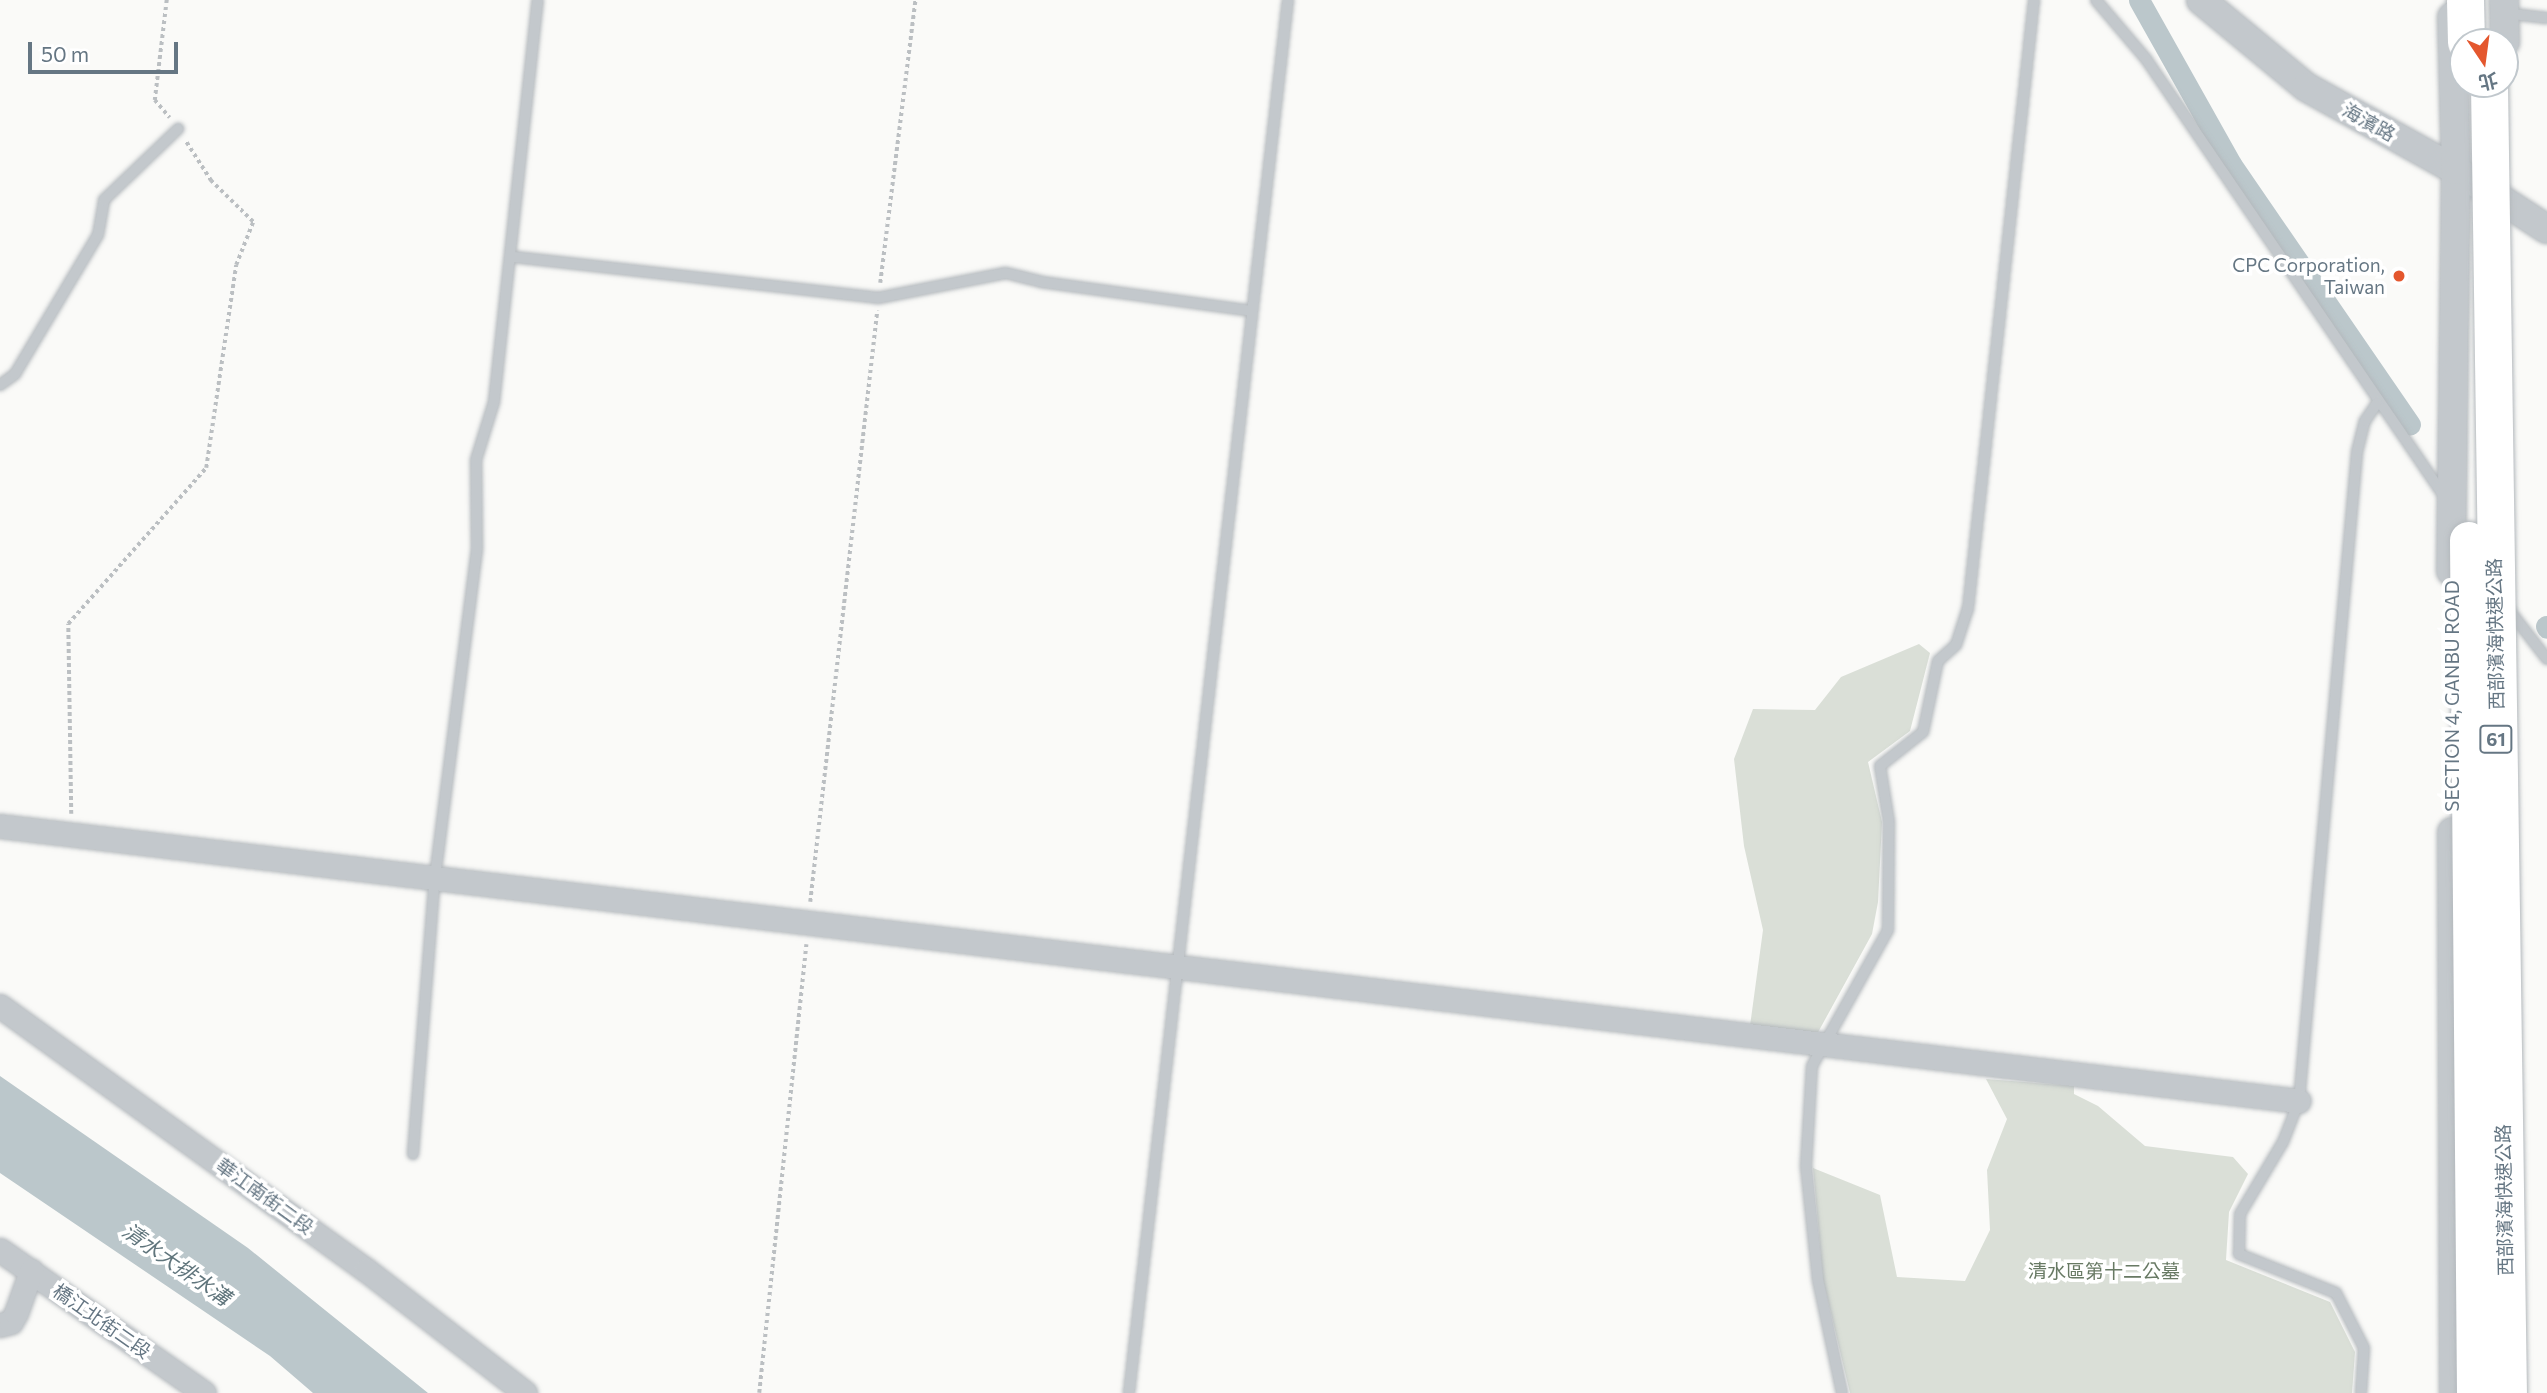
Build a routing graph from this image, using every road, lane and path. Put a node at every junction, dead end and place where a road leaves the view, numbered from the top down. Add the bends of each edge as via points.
1 (167, 0) edge
2 (538, 0) edge
3 (915, 0) edge
4 (1288, 0) edge
5 (2034, 0) edge
6 (2096, 0) edge
7 (2201, 0) edge
8 (2452, 0) edge
9 (2465, 0) edge
10 (2496, 14) edge
11 (2547, 18) edge
12 (2466, 28) edge
13 (2466, 98) edge
14 (2489, 98) edge
15 (2505, 98) edge
16 (178, 129) junction
17 (2456, 170) junction
18 (2505, 205) junction
19 (2547, 229) edge
20 (514, 257) junction
21 (878, 298) junction
22 (1252, 311) junction
23 (0, 385) edge
24 (2377, 403) junction
25 (2451, 506) junction
26 (2512, 616) junction
27 (2547, 659) edge
28 (0, 826) edge
29 (71, 835) junction
30 (435, 877) junction
31 (808, 920) junction
32 (1180, 964) junction
33 (0, 1006) edge
34 (1824, 1044) junction
35 (2299, 1101) junction
36 (413, 1154) dead end
37 (0, 1250) edge
38 (31, 1271) junction
39 (0, 1325) edge
40 (204, 1393) edge
41 (525, 1393) edge
42 (759, 1393) edge
43 (1129, 1393) edge
44 (1842, 1393) edge
45 (2361, 1393) edge
46 (2454, 1393) edge
47 (2475, 1393) edge
48 (2508, 1393) edge
49 (2519, 1393) edge

1 - 16 path via 155,100
2 - 20 lane
3 - 21 path
4 - 22 lane
5 - 34 lane via 1968,609 1956,645 1938,661 1923,732 1880,766 1889,822 1888,930
6 - 24 lane via 2146,59
7 - 17 street, 海濱路 via 2306,87
8 - 17 street, SECTION 4, GANBU ROAD
9 - 12 highway
10 - 11 lane
13 - 47 highway, 西部濱海快速公路 / 61, bridge
14 - 48 highway, 西部濱海快速公路 / 61, bridge
15 - 18 street
16 - 23 lane via 104,200 99,235 15,374
16 - 29 path via 211,181 253,222 236,265 206,468 68,624
17 - 18 street, 海濱路
17 - 25 street, SECTION 4, GANBU ROAD
18 - 19 street, 海濱路
18 - 26 street
20 - 21 lane
20 - 30 lane via 494,402 476,460 477,549
21 - 22 lane via 1006,273 1041,282
21 - 31 path
22 - 32 lane
24 - 25 lane
24 - 35 lane via 2365,421 2357,452
25 - 26 lane
25 - 46 street, SECTION 4, GANBU ROAD
26 - 27 lane
26 - 49 street
28 - 29 street
29 - 30 street
30 - 31 street
30 - 36 lane
31 - 32 street
31 - 42 path
32 - 34 street
32 - 43 lane
33 - 41 street, 華江南街二段 via 366,1270
34 - 35 street
34 - 44 lane via 1812,1066 1806,1166 1818,1280
35 - 45 lane via 2283,1143 2240,1214 2239,1254 2336,1293 2364,1348
37 - 38 street, 橋江北街二段
38 - 39 street via 11,1322
38 - 40 street, 橋江北街二段

